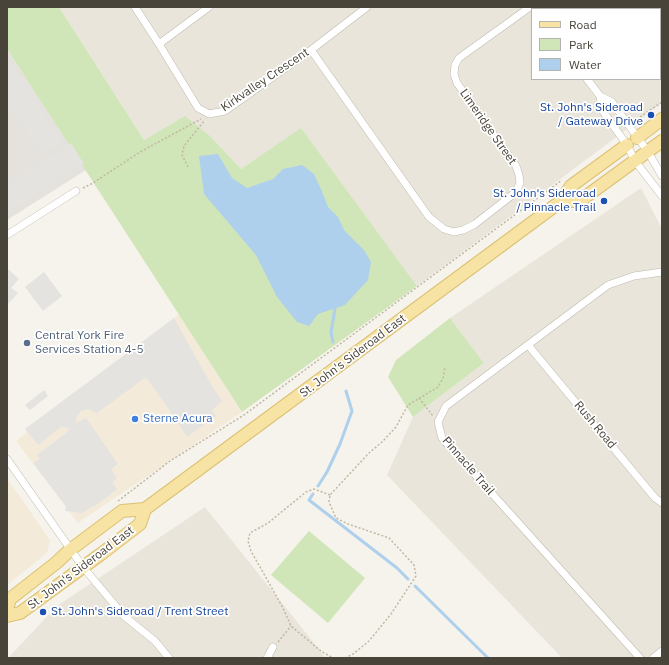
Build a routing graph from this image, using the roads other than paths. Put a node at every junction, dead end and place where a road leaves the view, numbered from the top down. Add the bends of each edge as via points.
1 (135, 7) edge
2 (209, 7) edge
3 (367, 7) edge
4 (530, 7) edge
5 (159, 44) junction
6 (311, 50) junction
7 (588, 80) edge
8 (600, 96) junction
9 (662, 118) edge
10 (637, 138) junction
11 (662, 141) edge
12 (627, 145) junction
13 (648, 152) junction
14 (636, 161) junction
15 (662, 176) edge
16 (76, 191) road end
17 (662, 196) edge
18 (560, 202) junction
19 (7, 235) edge
20 (662, 272) edge
21 (528, 345) junction
22 (7, 459) edge
23 (662, 503) edge
24 (145, 509) junction
25 (70, 550) junction
26 (83, 567) junction
27 (7, 610) edge
28 (7, 616) edge
29 (273, 647) road end
30 (662, 651) edge
31 (169, 658) edge
32 (267, 658) edge
33 (640, 658) edge
34 (653, 658) edge

1 - 5 street, Kirkvalley Crescent
2 - 5 street
3 - 6 street, Kirkvalley Crescent
4 - 6 street, Limeridge Street via 459,58 456,65 454,74 457,83 516,166 520,183 516,192 475,224 454,232 444,229 429,217
5 - 6 street, Kirkvalley Crescent via 198,108 210,114 225,111
7 - 8 street
8 - 10 street via 612,102
8 - 12 street via 602,110
9 - 10 main road
10 - 13 street
11 - 13 main road
12 - 14 street
12 - 18 main road, St. John's Sideroad East via 571,186
13 - 14 main road
13 - 15 street
14 - 17 street
14 - 18 main road via 581,200
16 - 19 street
18 - 24 main road, St. John's Sideroad East
20 - 21 street, Pinnacle Trail via 634,276 608,285
21 - 23 street, Rush Road via 655,498
21 - 33 street, Pinnacle Trail via 446,406 438,422 442,438
22 - 25 street
24 - 25 main road, St. John's Sideroad East via 122,511
24 - 26 main road, St. John's Sideroad East via 140,524
25 - 26 street
25 - 27 main road, St. John's Sideroad East via 10,599
26 - 28 main road, St. John's Sideroad East via 20,613
26 - 31 street via 124,616 155,641
29 - 32 street
30 - 34 street

